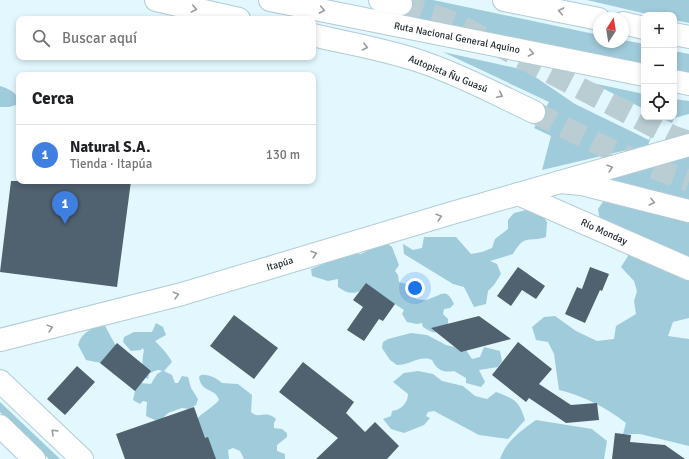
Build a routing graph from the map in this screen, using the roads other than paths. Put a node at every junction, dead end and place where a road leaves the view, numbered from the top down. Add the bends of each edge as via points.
1 (156, 0) edge
2 (270, 0) edge
3 (504, 0) edge
4 (226, 16) edge
5 (593, 17) edge
6 (629, 24) edge
7 (641, 27) edge
8 (677, 35) edge
9 (316, 37) edge
10 (689, 37) edge
11 (641, 74) edge
12 (677, 82) edge
13 (689, 84) edge
14 (534, 112) tunnel mouth
15 (689, 145) edge
16 (559, 182) junction
17 (518, 194) junction
18 (689, 211) edge
19 (689, 270) edge
20 (0, 340) edge
21 (0, 381) edge
22 (0, 426) edge
23 (34, 459) edge
24 (82, 459) edge

1 -> 4 main road
2 -> 11 main road, Ruta Nacional General Aquino
5 -> 3 main road
6 - 7 main road
8 - 10 main road
9 -> 14 main road, Autopista Ñu Guasú via 425,63 468,80
12 - 13 main road
16 -> 15 main road, Itapúa
16 - 17 main road, Itapúa
16 -> 18 main road via 582,184
17 - 19 main road, Río Monday
20 -> 17 main road, Itapúa via 182,294
24 -> 21 main road
22 - 23 main road

